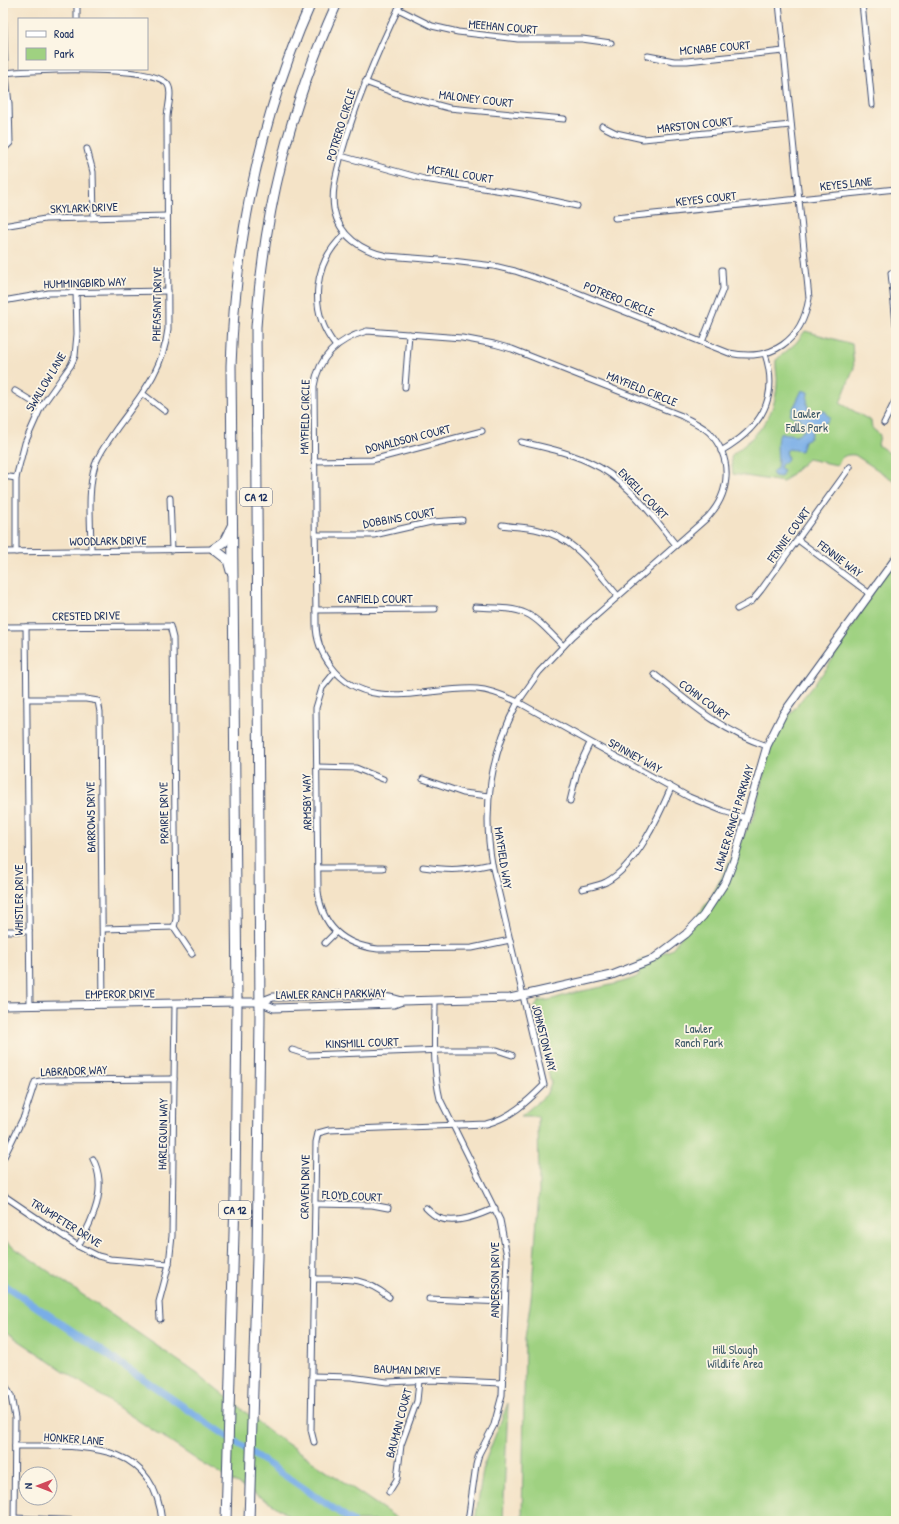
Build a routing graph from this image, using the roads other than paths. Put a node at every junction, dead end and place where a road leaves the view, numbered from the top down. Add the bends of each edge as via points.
1 (77, 3) edge
2 (311, 3) edge
3 (336, 3) edge
4 (401, 3) edge
5 (779, 3) edge
6 (862, 3) edge
7 (3, 4) edge
8 (398, 9) junction
9 (77, 18) edge
10 (611, 43) dead end
11 (784, 51) junction
12 (648, 56) dead end
13 (59, 70) edge
14 (92, 70) edge
15 (4, 73) edge
16 (365, 82) junction
17 (872, 105) dead end
18 (564, 119) dead end
19 (791, 125) junction
20 (602, 126) dead end
21 (87, 149) dead end
22 (3, 150) edge
23 (341, 156) junction
24 (896, 189) edge
25 (799, 199) junction
26 (577, 206) dead end
27 (167, 216) junction
28 (94, 217) junction
29 (614, 218) dead end
30 (3, 226) edge
31 (345, 234) junction
32 (722, 270) dead end
33 (891, 273) dead end
34 (168, 291) junction
35 (76, 292) junction
36 (3, 301) edge
37 (896, 324) edge
38 (410, 334) junction
39 (702, 342) junction
40 (334, 346) junction
41 (765, 354) junction
42 (405, 387) dead end
43 (14, 391) dead end
44 (143, 394) junction
45 (896, 399) edge
46 (41, 407) junction
47 (165, 411) dead end
48 (884, 423) dead end
49 (482, 431) dead end
50 (521, 442) dead end
51 (721, 452) junction
52 (314, 461) junction
53 (850, 467) dead end
54 (3, 476) edge
55 (16, 478) junction
56 (170, 498) dead end
57 (462, 520) dead end
58 (233, 524) junction
59 (502, 525) dead end
60 (315, 535) junction
61 (798, 540) junction
62 (676, 545) junction
63 (214, 549) junction
64 (172, 550) junction
65 (91, 551) junction
66 (3, 552) edge
67 (16, 552) junction
68 (896, 558) edge
69 (233, 577) junction
70 (870, 594) junction
71 (618, 596) junction
72 (475, 607) dead end
73 (435, 609) dead end
74 (737, 609) dead end
75 (316, 610) junction
76 (170, 626) joint
77 (3, 627) edge
78 (26, 627) junction
79 (563, 646) junction
80 (335, 672) junction
81 (654, 674) dead end
82 (27, 699) junction
83 (518, 702) junction
84 (590, 743) junction
85 (767, 746) junction
86 (317, 767) junction
87 (423, 778) dead end
88 (383, 779) dead end
89 (671, 788) junction
90 (489, 796) junction
91 (570, 801) dead end
92 (746, 818) junction
93 (492, 864) junction
94 (423, 867) dead end
95 (318, 868) junction
96 (383, 868) dead end
97 (582, 889) dead end
98 (174, 928) junction
99 (103, 929) junction
100 (3, 931) edge
101 (29, 931) junction
102 (336, 932) junction
103 (510, 940) junction
104 (325, 943) dead end
105 (192, 954) dead end
106 (523, 995) junction
107 (435, 1000) junction
108 (237, 1002) junction
109 (260, 1002) junction
110 (175, 1004) junction
111 (103, 1005) junction
112 (3, 1006) edge
113 (30, 1006) junction
114 (292, 1050) dead end
115 (434, 1050) junction
116 (512, 1055) dead end
117 (174, 1079) junction
118 (452, 1125) junction
119 (3, 1159) edge
120 (93, 1159) dead end
121 (3, 1196) edge
122 (315, 1204) junction
123 (388, 1208) dead end
124 (426, 1208) dead end
125 (495, 1208) junction
126 (78, 1246) junction
127 (169, 1264) junction
128 (314, 1279) junction
129 (389, 1297) dead end
130 (429, 1299) dead end
131 (505, 1302) junction
132 (160, 1319) dead end
133 (312, 1376) junction
134 (3, 1381) edge
135 (419, 1381) junction
136 (502, 1383) junction
137 (314, 1442) dead end
138 (16, 1446) junction
139 (389, 1492) dead end
140 (14, 1519) edge
141 (84, 1521) edge
142 (162, 1521) edge
143 (226, 1521) edge
144 (249, 1521) edge
145 (468, 1521) edge

1 - 9 street
2 - 58 highway, CA 12 via 274,99 243,227 232,332
3 - 109 highway, CA 12 via 308,72 284,150 266,231 257,306 254,366
4 - 8 street, POTRERO CIRCLE
5 - 11 street, POTRERO CIRCLE
6 - 17 street
7 - 15 street
8 - 10 street, MEEHAN COURT via 432,26 458,32 518,39 582,39
8 - 16 street, POTRERO CIRCLE
11 - 12 street, MCNABE COURT via 687,61
11 - 19 street, POTRERO CIRCLE
13 - 15 street
14 - 27 street, PHEASANT DRIVE via 156,77 168,85 171,91 167,118
15 - 22 street via 9,104 10,143
16 - 18 street, MALONEY COURT via 400,95 450,108
16 - 23 street, POTRERO CIRCLE
19 - 20 street, MARSTON COURT via 643,139 616,133
19 - 25 street, POTRERO CIRCLE
21 - 28 street via 93,172
23 - 26 street, MCFALL COURT via 424,179 522,194
23 - 31 street, POTRERO CIRCLE via 333,186 333,199 334,210
24 - 25 street, KEYES LANE
25 - 29 street, KEYES COURT
25 - 41 street, POTRERO CIRCLE via 809,298 807,311 794,336
27 - 28 street, SKYLARK DRIVE
27 - 34 street, PHEASANT DRIVE
28 - 30 street, SKYLARK DRIVE via 45,219
31 - 39 street, POTRERO CIRCLE via 361,248 373,253 494,266 528,275
31 - 40 street via 331,249 324,262 317,287 318,311
32 - 39 street via 723,289
33 - 37 street
34 - 35 street, HUMMINGBIRD WAY
34 - 44 street, PHEASANT DRIVE via 166,346 162,361
35 - 36 street, HUMMINGBIRD WAY
35 - 46 street, SWALLOW LANE via 75,356
38 - 40 street, MAYFIELD CIRCLE via 367,331 354,334
38 - 42 street
38 - 51 street, MAYFIELD CIRCLE via 479,340 530,356 682,416 708,432
39 - 41 street, POTRERO CIRCLE via 729,353
40 - 52 street, MAYFIELD CIRCLE via 320,365 315,377
41 - 51 street via 770,373 770,389 762,414 744,437
43 - 46 street
44 - 47 street
44 - 65 street, PHEASANT DRIVE via 102,450 96,465 91,487
45 - 48 street
46 - 55 street, SWALLOW LANE via 25,443
49 - 52 street, DONALDSON COURT via 372,460
50 - 62 street, ENGELL COURT via 577,457 606,471 631,492
51 - 62 street, MAYFIELD CIRCLE via 726,475 722,497 708,517
52 - 60 street, MAYFIELD CIRCLE
53 - 61 street, FENNIE COURT
54 - 55 street
55 - 67 street, SWALLOW LANE
56 - 64 street
57 - 60 street, DOBBINS COURT via 431,522 374,535
58 - 63 highway via 224,542
58 - 69 highway, CA 12
59 - 71 street via 540,530 564,539 584,556
60 - 75 street, MAYFIELD CIRCLE
61 - 70 street, FENNIE WAY
61 - 74 street, FENNIE COURT via 752,601
62 - 71 street, MAYFIELD CIRCLE
63 - 64 street, WOODLARK DRIVE
63 - 69 highway via 228,560
64 - 65 street, WOODLARK DRIVE
65 - 67 street, WOODLARK DRIVE
66 - 67 street, WOODLARK DRIVE
68 - 70 street, LAWLER RANCH PARKWAY
69 - 108 highway, CA 12
70 - 85 street, LAWLER RANCH PARKWAY via 782,714
71 - 79 street, MAYFIELD CIRCLE
72 - 79 street via 517,609 531,614
73 - 75 street, CANFIELD COURT
75 - 80 street, MAYFIELD CIRCLE via 318,644
76 - 78 street, CRESTED DRIVE
76 - 98 street, PRAIRIE DRIVE via 173,638 176,919
77 - 78 street, CRESTED DRIVE
78 - 82 street, WHISTLER DRIVE
79 - 83 street, MAYFIELD CIRCLE via 539,672
80 - 83 street, MAYFIELD CIRCLE via 353,686 374,694 397,695 478,689
80 - 86 street, ARMSBY WAY via 322,688 316,708
81 - 85 street, COHN COURT via 719,725
82 - 99 street, BARROWS DRIVE via 98,701
82 - 101 street, WHISTLER DRIVE
83 - 84 street, SPINNEY WAY
83 - 90 street, MAYFIELD WAY via 498,749
84 - 89 street, SPINNEY WAY
84 - 91 street via 578,768
85 - 92 street, LAWLER RANCH PARKWAY
86 - 88 street via 356,768
86 - 95 street, ARMSBY WAY
87 - 90 street via 463,793
89 - 92 street, SPINNEY WAY via 707,806
89 - 97 street via 628,863 606,882
90 - 93 street, MAYFIELD WAY via 488,828
92 - 106 street, LAWLER RANCH PARKWAY via 726,881 703,916 669,948 653,959 619,972
93 - 94 street via 458,870
93 - 103 street, MAYFIELD WAY
95 - 96 street
95 - 102 street, ARMSBY WAY via 319,903
98 - 99 street
98 - 105 street
99 - 111 street, BARROWS DRIVE
100 - 101 street
101 - 113 street, WHISTLER DRIVE
102 - 103 street, ARMSBY WAY via 356,945 378,949 472,948
102 - 104 street
103 - 106 street, MAYFIELD WAY
106 - 107 street, LAWLER RANCH PARKWAY via 490,999
106 - 118 street, JOHNSTON WAY via 544,1085 522,1105 499,1120 486,1124
107 - 109 street, LAWLER RANCH PARKWAY via 402,1001 360,995 273,998
107 - 115 street, ANDERSON DRIVE
108 - 109 street, LAWLER RANCH PARKWAY
108 - 110 street, EMPEROR DRIVE
108 - 143 highway, CA 12 via 235,1197
109 - 144 highway, CA 12 via 259,1175
110 - 111 street, EMPEROR DRIVE
110 - 117 street, HARLEQUIN WAY
111 - 113 street, EMPEROR DRIVE
112 - 113 street, EMPEROR DRIVE
114 - 115 street, KINSMILL COURT via 308,1055
115 - 116 street, KINSMILL COURT via 497,1050
115 - 118 street, ANDERSON DRIVE via 435,1081
117 - 119 street, LABRADOR WAY via 35,1082 24,1116
117 - 127 street, HARLEQUIN WAY via 172,1236
118 - 122 street, CRAVEN DRIVE via 329,1130 318,1133
118 - 125 street, ANDERSON DRIVE
120 - 126 street via 99,1177 98,1196 95,1212
121 - 126 street, TRUMPETER DRIVE
122 - 123 street, FLOYD COURT via 372,1205
122 - 128 street, CRAVEN DRIVE
124 - 125 street via 438,1218 448,1220 473,1216
125 - 131 street, ANDERSON DRIVE via 505,1236
126 - 127 street, TRUMPETER DRIVE via 110,1259
127 - 132 street, HARLEQUIN WAY via 159,1302
128 - 129 street via 352,1279 365,1282 377,1287
128 - 133 street, CRAVEN DRIVE
130 - 131 street
131 - 136 street, ANDERSON DRIVE
133 - 135 street, BAUMAN DRIVE via 351,1377 388,1382
133 - 137 street, CRAVEN DRIVE via 311,1430
134 - 138 street via 11,1396
135 - 136 street, BAUMAN DRIVE
135 - 139 street, BAUMAN COURT via 417,1402 401,1445 397,1479
136 - 145 street, ANDERSON DRIVE via 499,1409 476,1466
138 - 140 street
138 - 142 street, HONKER LANE via 96,1449 116,1453 138,1467 147,1478 155,1492
140 - 141 street

